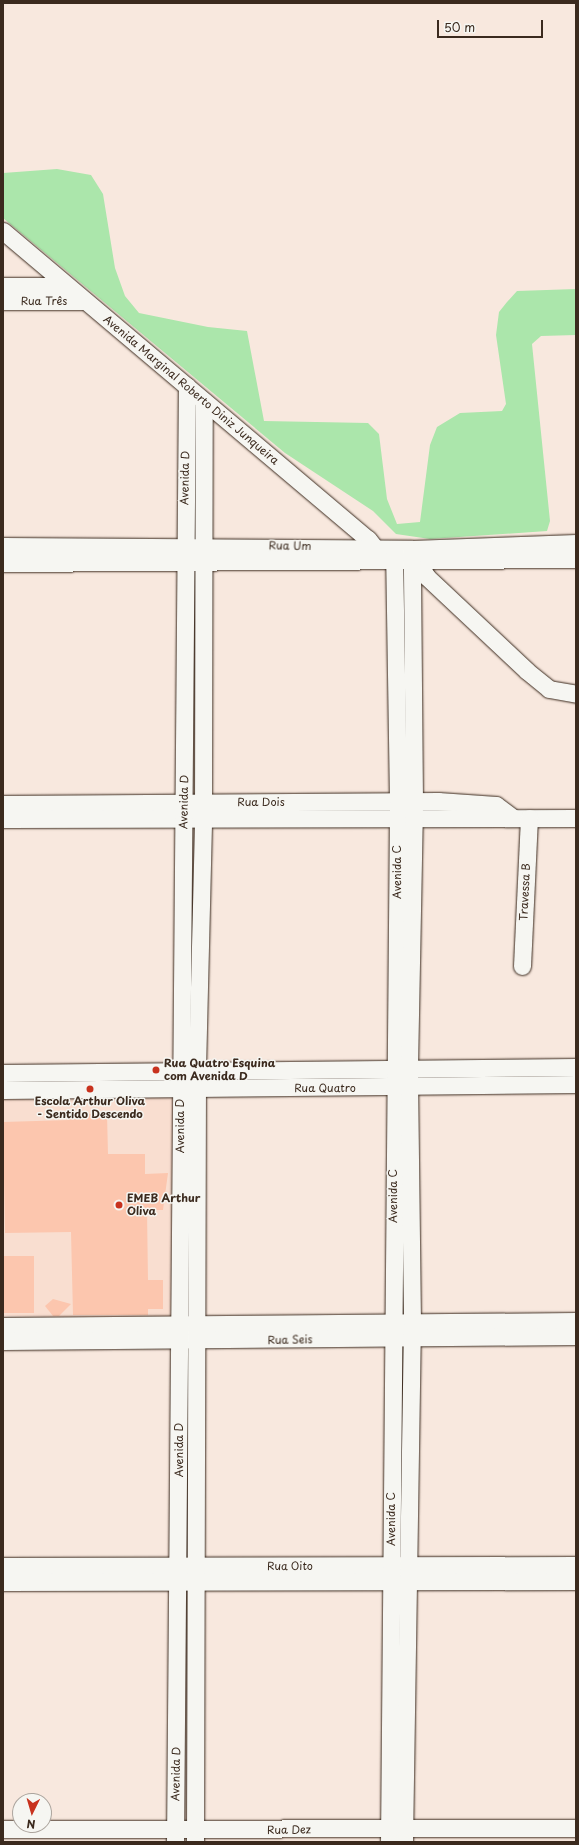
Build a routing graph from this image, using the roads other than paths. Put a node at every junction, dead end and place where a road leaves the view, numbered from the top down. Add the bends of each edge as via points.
1 (3, 231) edge
2 (3, 286) edge
3 (67, 286) junction
4 (3, 301) edge
5 (85, 301) junction
6 (187, 386) junction
7 (204, 401) junction
8 (576, 543) edge
9 (3, 546) edge
10 (185, 554) junction
11 (203, 554) junction
12 (387, 555) junction
13 (415, 556) junction
14 (576, 559) edge
15 (3, 562) edge
16 (576, 694) edge
17 (406, 801) junction
18 (3, 804) edge
19 (184, 811) junction
20 (203, 811) junction
21 (406, 818) junction
22 (521, 818) junction
23 (576, 818) edge
24 (3, 819) edge
25 (522, 966) dead end
26 (402, 1067) junction
27 (576, 1067) edge
28 (197, 1069) junction
29 (179, 1070) junction
30 (3, 1073) edge
31 (576, 1084) edge
32 (402, 1087) junction
33 (180, 1088) junction
34 (197, 1088) junction
35 (3, 1090) edge
36 (402, 1165) junction
37 (576, 1321) edge
38 (3, 1326) edge
39 (392, 1331) junction
40 (412, 1331) junction
41 (189, 1334) junction
42 (576, 1336) edge
43 (3, 1341) edge
44 (576, 1565) edge
45 (3, 1566) edge
46 (391, 1573) junction
47 (409, 1573) junction
48 (186, 1574) junction
49 (576, 1581) edge
50 (3, 1582) edge
51 (576, 1828) edge
52 (3, 1829) edge
53 (397, 1835) edge
54 (175, 1836) edge
55 (195, 1837) edge

1 - 3 street, Avenida Marginal Roberto Diniz Junqueira
2 - 3 street, Rua Três
3 - 5 street, Avenida Marginal Roberto Diniz Junqueira
4 - 5 street, Rua Três
5 - 6 street, Avenida Marginal Roberto Diniz Junqueira
6 - 7 street, Avenida Marginal Roberto Diniz Junqueira
6 - 10 street, Avenida D
7 - 11 street, Avenida D
7 - 12 street, Avenida Marginal Roberto Diniz Junqueira
8 - 13 street, Rua Um
9 - 10 street, Rua Um
10 - 11 street, Rua Um
10 - 15 street, Rua Um
10 - 19 street, Avenida D
11 - 12 street, Rua Um
11 - 20 street, Avenida D
12 - 13 street, Rua Um
12 - 17 street, Avenida C
13 - 14 street, Rua Um
13 - 16 street via 427,577 549,689
13 - 17 street, Avenida C
17 - 20 street, Rua Dois
17 - 21 street, Avenida C
17 - 22 street, Rua Dois via 484,802
18 - 19 street, Rua Dois
19 - 20 street, Rua Dois
19 - 24 street, Rua Dois
19 - 29 street, Avenida D
20 - 21 street, Rua Dois
20 - 28 street, Avenida D
21 - 22 street, Rua Dois
21 - 26 street, Avenida C
22 - 23 street, Rua Dois
22 - 25 street, Travessa B
26 - 27 street, Rua Quatro
26 - 28 street, Rua Quatro
26 - 32 street, Avenida C
28 - 29 street, Rua Quatro
28 - 34 street, Avenida D
29 - 30 street, Rua Quatro
29 - 33 street, Avenida D
31 - 32 street, Rua Quatro
32 - 34 street, Rua Quatro
32 - 36 street, Avenida C
33 - 34 street, Rua Quatro
33 - 35 street, Rua Quatro
33 - 41 street, Avenida D
34 - 41 street, Avenida D
36 - 39 street, Avenida C
36 - 40 street, Avenida C
37 - 40 street, Rua Seis
38 - 41 street, Rua Seis
39 - 40 street, Rua Seis
39 - 41 street, Rua Seis
39 - 46 street, Avenida C
40 - 42 street, Rua Seis
40 - 47 street, Avenida C
41 - 43 street, Rua Seis
41 - 48 street, Avenida D
44 - 47 street, Rua Oito
45 - 48 street, Rua Oito
46 - 47 street, Rua Oito
46 - 48 street, Rua Oito
46 - 53 street, Avenida C
47 - 49 street, Rua Oito
47 - 53 street, Avenida C
48 - 50 street, Rua Oito
48 - 54 street, Avenida D
48 - 55 street, Avenida D
51 - 53 street, Rua Dez
52 - 54 street, Rua Dez
53 - 55 street, Rua Dez
54 - 55 street, Rua Dez

